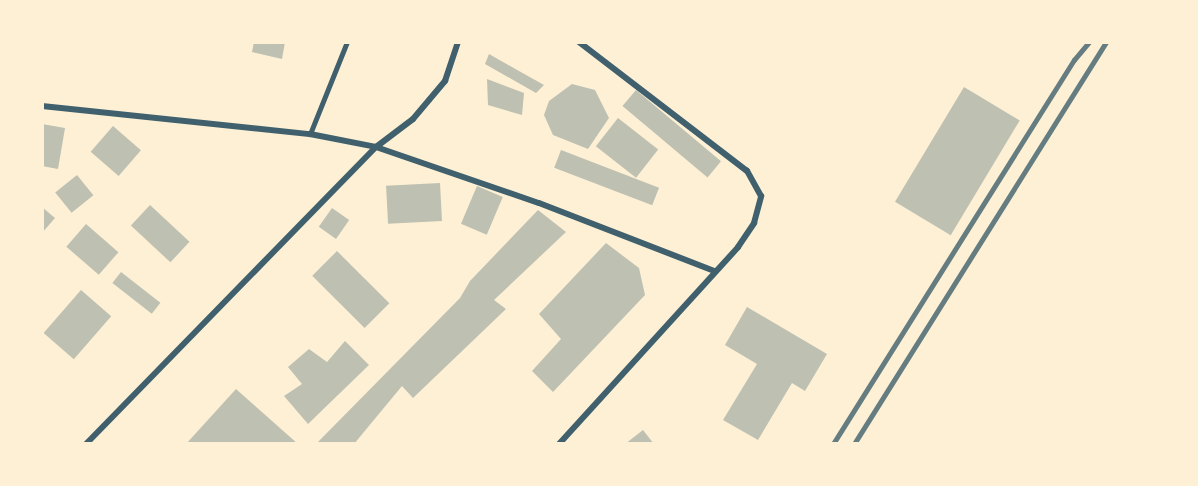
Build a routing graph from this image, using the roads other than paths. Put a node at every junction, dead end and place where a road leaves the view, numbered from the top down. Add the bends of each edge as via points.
1 (347, 42) edge
2 (458, 42) edge
3 (579, 42) edge
4 (42, 106) edge
5 (310, 134) junction
6 (376, 147) junction
7 (714, 271) junction
8 (86, 444) edge
9 (559, 444) edge

1 - 5 lane
2 - 6 street via 445,81 413,119
3 - 7 street via 747,171 760,196 754,223 738,247
4 - 5 street
5 - 6 street
6 - 7 street via 539,203
6 - 8 street
7 - 9 street

